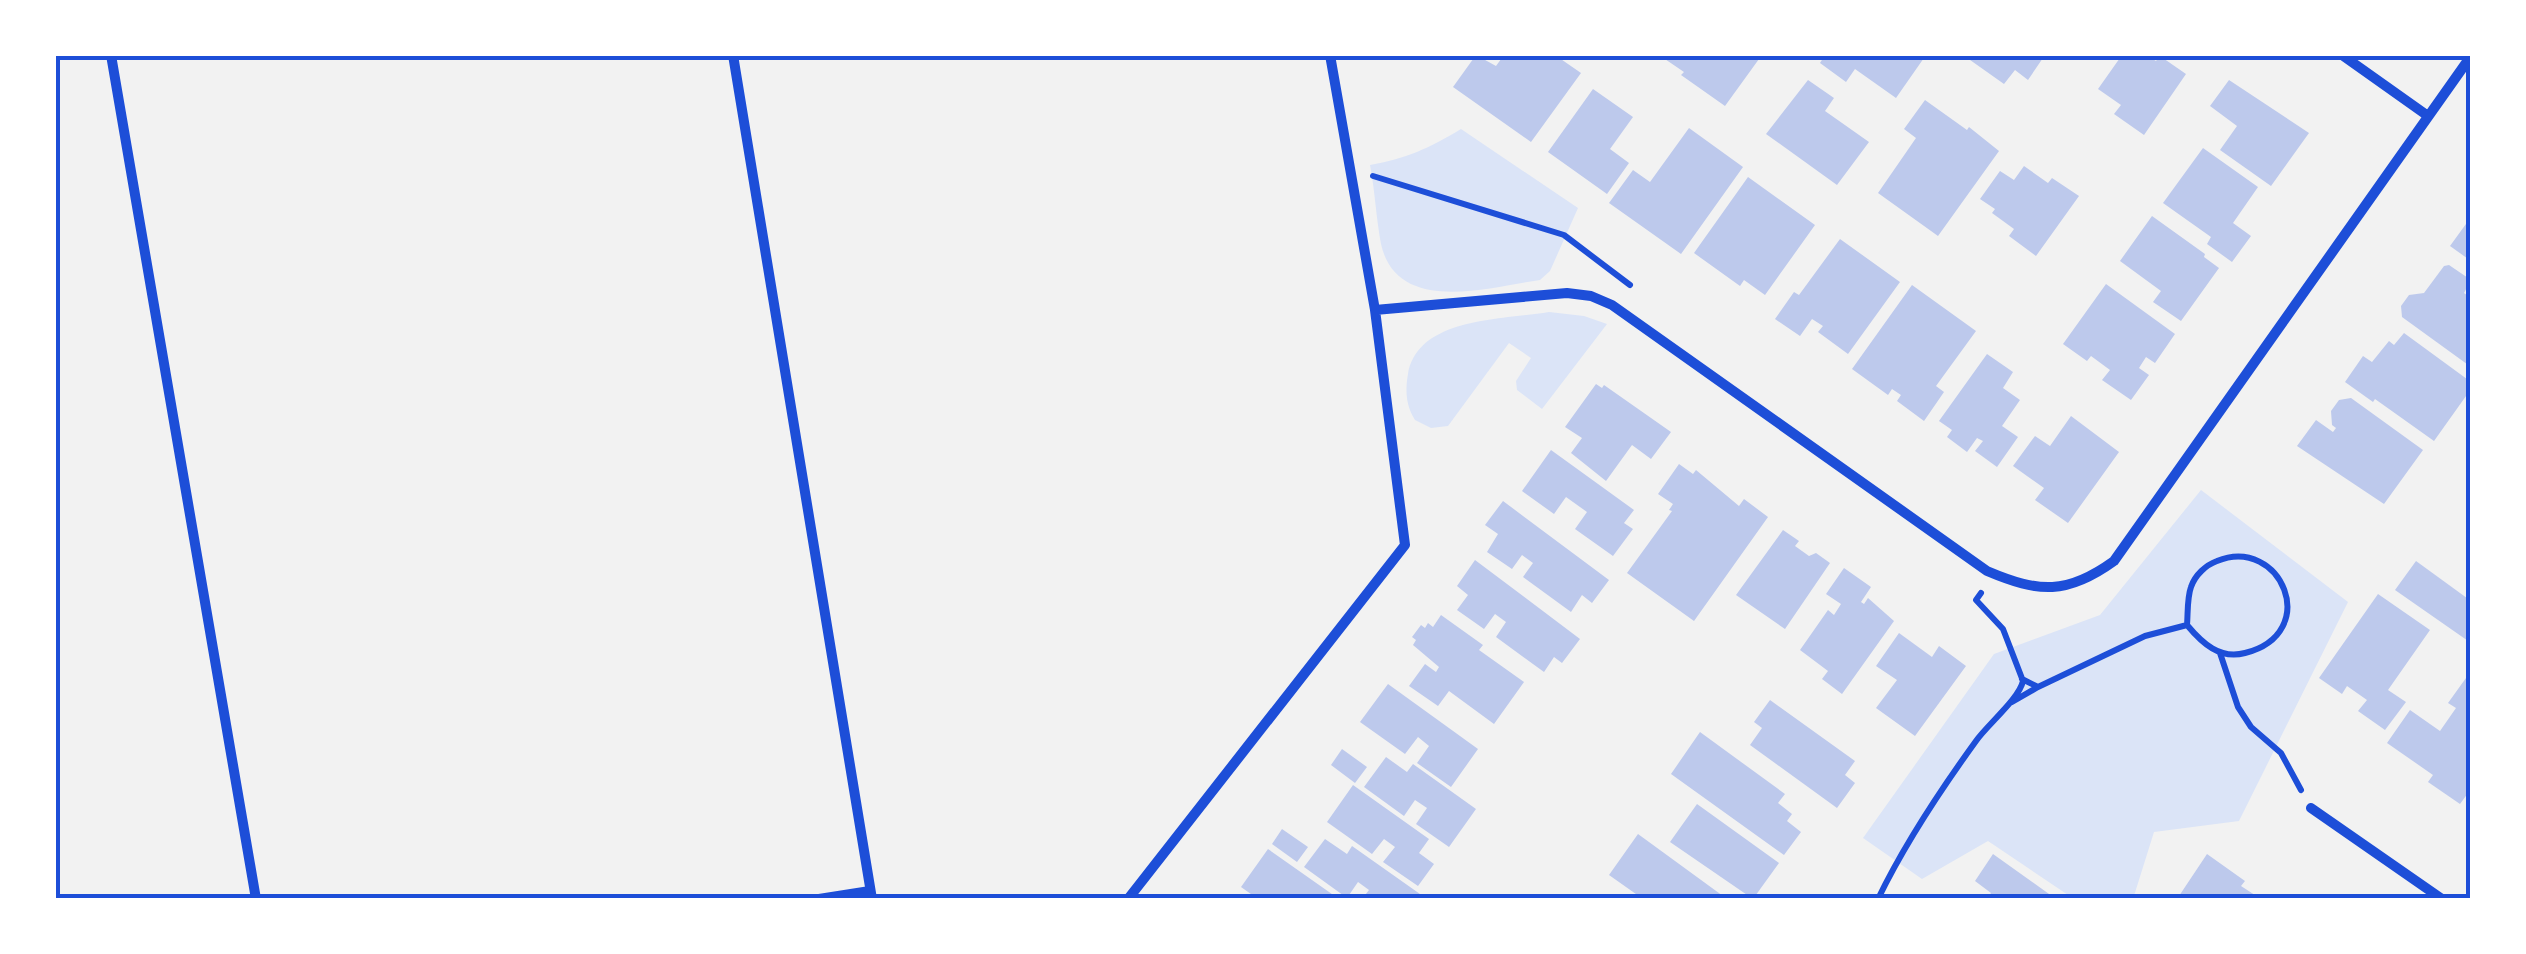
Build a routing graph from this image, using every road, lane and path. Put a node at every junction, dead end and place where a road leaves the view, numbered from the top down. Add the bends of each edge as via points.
1 (111, 55) edge
2 (732, 55) edge
3 (1330, 55) edge
4 (2342, 55) edge
5 (2471, 56) edge
6 (2428, 116) junction
7 (1350, 169) junction
8 (1642, 294) dead end
9 (1375, 310) junction
10 (1994, 574) junction
11 (2187, 625) junction
12 (2220, 652) junction
13 (2022, 679) junction
14 (2038, 687) junction
15 (2006, 705) junction
16 (2312, 808) joint
17 (871, 895) edge
18 (256, 899) edge
19 (818, 899) edge
20 (1128, 899) edge
21 (1878, 899) edge
22 (2442, 899) edge

1 - 18 street
2 - 17 street
3 - 7 street
4 - 6 street
5 - 6 street
6 - 10 street via 2114,560 2076,584 2055,588
7 - 8 path via 1564,236
7 - 9 street
9 - 10 street via 1567,292 1591,296
9 - 20 street via 1405,545
10 - 13 path via 1976,600 2003,629
11 - 12 path
11 - 12 path via 2191,586 2210,564 2239,557 2275,572 2289,612 2275,638 2260,650
11 - 14 path via 2145,636
12 - 16 path via 2238,707 2281,753
13 - 14 path
13 - 15 path
14 - 15 path
15 - 21 path via 1934,801
16 - 22 street
17 - 19 street

